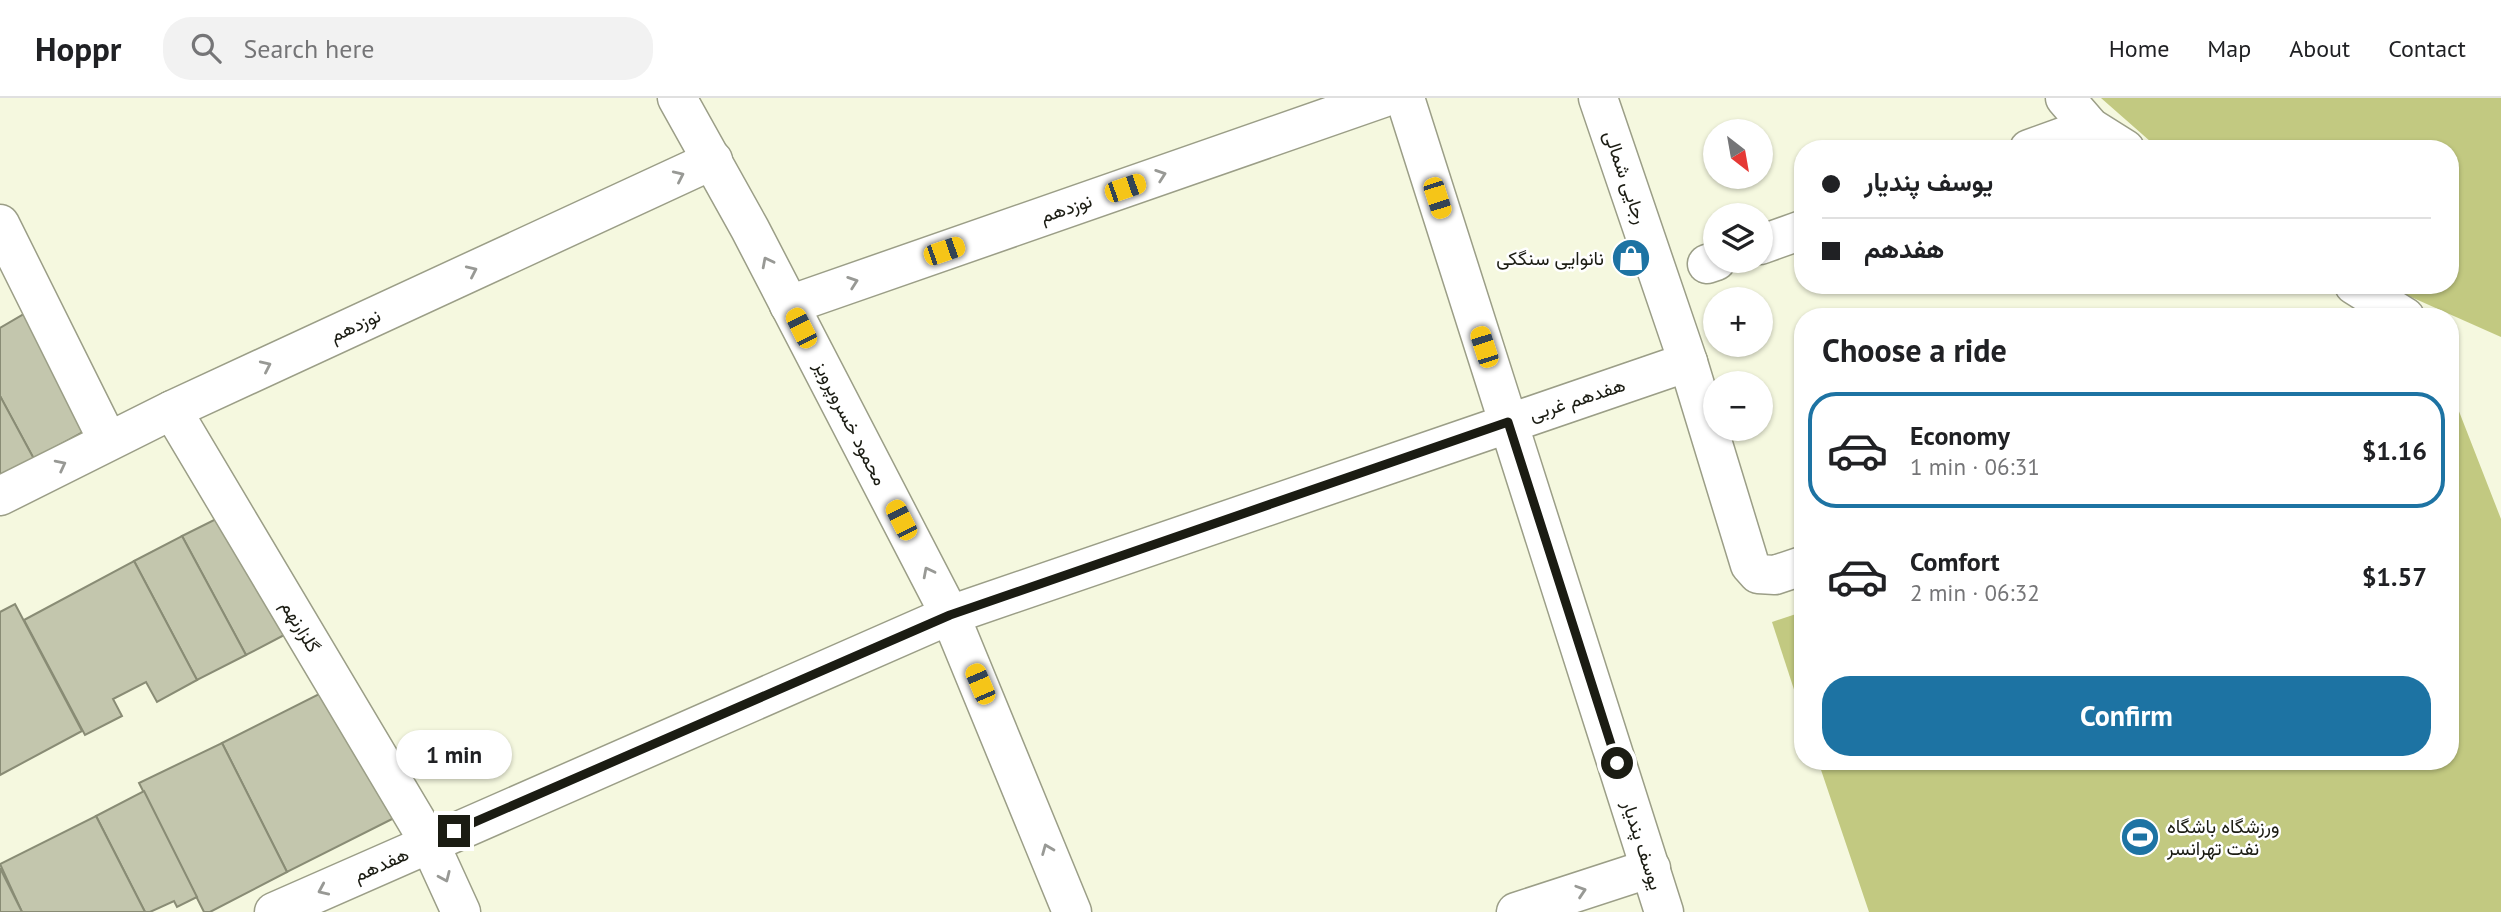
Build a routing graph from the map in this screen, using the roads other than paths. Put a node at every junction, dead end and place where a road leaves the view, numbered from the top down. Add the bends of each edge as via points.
1 (677, 98) edge
2 (1383, 98) edge
3 (1405, 98) edge
4 (1598, 98) edge
5 (2064, 98) edge
6 (2090, 127) junction
7 (2054, 140) edge
8 (2111, 140) edge
9 (713, 160) junction
10 (0, 224) edge
11 (1794, 233) edge
12 (1773, 240) edge
13 (2368, 294) edge
14 (789, 304) junction
15 (2391, 308) edge
16 (1688, 362) junction
17 (172, 410) junction
18 (1508, 422) junction
19 (108, 441) junction
20 (0, 496) edge
21 (1794, 569) edge
22 (950, 615) junction
23 (429, 842) junction
24 (1651, 868) junction
25 (274, 912) edge
26 (461, 912) edge
27 (1072, 912) edge
28 (1516, 912) edge
29 (1664, 912) edge

1 - 9 street, محمود خسروپرویز
14 -> 2 street, نوزدهم
3 - 18 street, یوسف پندیار
4 - 16 street, رجایی شمالی
5 - 6 street
6 - 7 street
6 - 8 street
14 -> 9 street, محمود خسروپرویز
17 -> 9 street, نوزدهم
10 - 19 street
11 - 12 street
13 - 15 street
22 -> 14 street, محمود خسروپرویز
16 - 18 street, هفدهم غربی
16 - 21 street, رجایی شمالی via 1750,565 1758,574
17 - 19 street, نوزدهم
17 - 23 street, گلزارنهم
18 - 22 street, هفدهم غربی
18 - 24 street, یوسف پندیار
20 -> 19 street, نوزدهم
22 - 23 street, هفدهم
27 -> 22 street, محمود خسروپرویز
23 -> 25 street, هفدهم
23 -> 26 street, گلزارنهم
28 -> 24 street
24 - 29 street, یوسف پندیار

